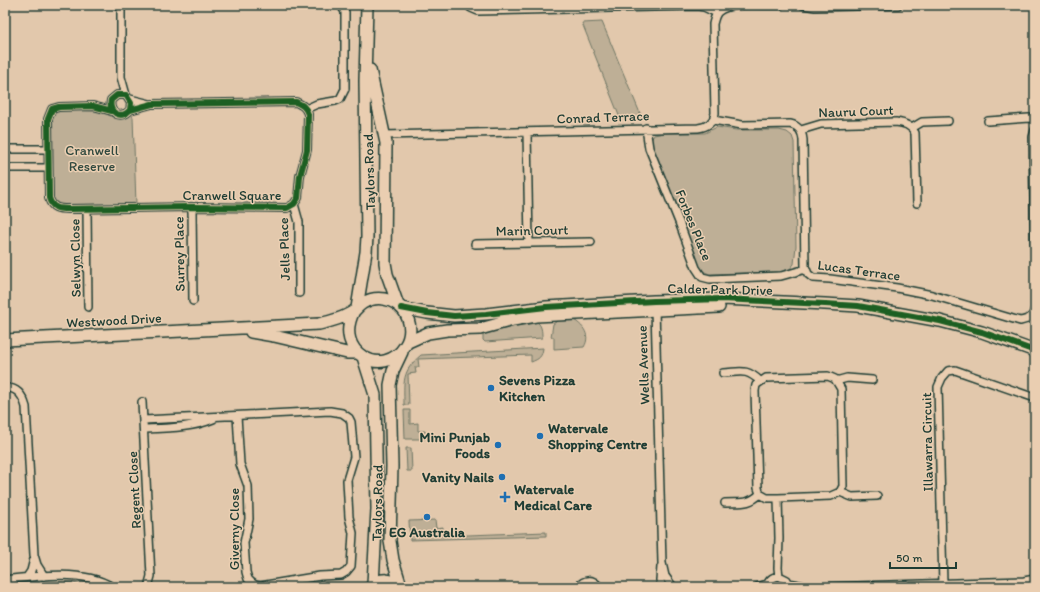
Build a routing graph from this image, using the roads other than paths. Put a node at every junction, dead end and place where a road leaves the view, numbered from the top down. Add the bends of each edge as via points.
1 (121, 5) edge
2 (341, 5) edge
3 (367, 5) edge
4 (468, 5) edge
5 (780, 5) edge
6 (802, 5) edge
7 (898, 5) edge
8 (587, 7) edge
9 (717, 13) junction
10 (367, 38) junction
11 (121, 77) junction
12 (128, 97) junction
13 (113, 98) junction
14 (152, 104) junction
15 (93, 106) junction
16 (306, 109) junction
17 (130, 110) junction
18 (112, 111) junction
19 (1035, 119) edge
20 (713, 120) junction
21 (948, 121) dead end
22 (988, 121) dead end
23 (646, 128) junction
24 (912, 128) junction
25 (801, 130) junction
26 (1035, 130) edge
27 (527, 132) junction
28 (384, 135) junction
29 (365, 136) junction
30 (5, 149) edge
31 (48, 149) junction
32 (5, 168) edge
33 (48, 168) junction
34 (916, 203) dead end
35 (294, 204) junction
36 (192, 207) junction
37 (87, 209) junction
38 (591, 242) dead end
39 (530, 243) junction
40 (475, 244) dead end
41 (1035, 260) edge
42 (806, 270) junction
43 (299, 293) dead end
44 (193, 301) dead end
45 (655, 305) junction
46 (88, 307) dead end
47 (400, 307) junction
48 (1035, 308) edge
49 (355, 309) junction
50 (546, 311) junction
51 (225, 329) junction
52 (5, 340) edge
53 (405, 346) junction
54 (1035, 351) edge
55 (361, 355) junction
56 (723, 373) dead end
57 (872, 380) dead end
58 (760, 381) junction
59 (836, 381) junction
60 (5, 388) edge
61 (1035, 398) edge
62 (142, 402) dead end
63 (237, 416) junction
64 (219, 417) junction
65 (144, 420) junction
66 (144, 429) junction
67 (840, 492) junction
68 (760, 494) junction
69 (877, 496) dead end
70 (778, 498) junction
71 (725, 503) dead end
72 (34, 554) junction
73 (44, 576) junction
74 (779, 576) junction
75 (27, 577) junction
76 (151, 578) junction
77 (1035, 579) edge
78 (5, 580) edge
79 (1024, 581) junction
80 (1035, 583) edge
81 (943, 584) junction
82 (790, 585) edge
83 (372, 586) edge
84 (576, 586) edge
85 (665, 586) edge
86 (767, 586) edge
87 (112, 587) edge
88 (148, 587) edge
89 (155, 587) edge
90 (401, 587) edge
91 (599, 587) edge
92 (757, 587) edge
93 (808, 587) edge
94 (823, 587) edge

1 - 11 street
2 - 16 street via 344,12 345,90 336,101
3 - 10 main road, Taylors Road
4 - 8 street via 478,11
5 - 9 street via 730,6
6 - 7 street
8 - 9 street via 697,6
9 - 20 street via 713,24 716,113
10 - 28 main road, Taylors Road via 371,78
10 - 29 main road, Taylors Road
11 - 12 street
11 - 13 street
12 - 13 street via 120,94
12 - 14 street
12 - 17 street
13 - 15 street, Cranwell Square
13 - 18 street via 110,106
14 - 16 street via 296,102
14 - 17 street
15 - 18 street, Cranwell Square
15 - 31 street, Cranwell Square via 52,109 48,119
16 - 35 street, Cranwell Square via 307,150 300,176 298,198
17 - 18 street via 121,115
19 - 22 street
20 - 23 street, Conrad Terrace via 698,128
20 - 25 street via 742,125 790,124
21 - 24 street, Nauru Court via 922,122
23 - 27 street, Conrad Terrace
23 - 42 street, Forbes Place via 648,148 696,268 702,276 710,279 781,276
24 - 25 street, Nauru Court via 896,122 830,123
24 - 34 street, Nauru Court via 915,133
25 - 42 street, Lucas Terrace
26 - 41 street
27 - 28 street, Conrad Terrace
27 - 39 street
28 - 29 main road
28 - 47 main road, Taylors Road via 385,263
29 - 49 main road, Taylors Road via 367,237
30 - 31 street
31 - 33 street, Cranwell Square
32 - 33 street
33 - 37 street, Cranwell Square via 50,203 59,209
35 - 36 street, Cranwell Square via 286,208
35 - 43 street, Jells Place via 298,222
36 - 37 street, Cranwell Square
36 - 44 street, Surrey Place
37 - 46 street, Selwyn Close
38 - 39 street, Marin Court
39 - 40 street, Marin Court
42 - 48 street, Lucas Terrace via 813,278 918,292 1020,321 1030,319
45 - 50 main road, Calder Park Drive
45 - 54 main road, Calder Park Drive via 799,303 858,306 940,320
45 - 85 street, Wells Avenue via 662,563
47 - 49 main road via 392,301 377,298
47 - 50 main road, Calder Park Drive via 454,316
47 - 53 main road via 409,320 410,335
49 - 51 main road, Westwood Drive via 319,324
49 - 55 main road via 348,324 348,338
50 - 53 main road, Calder Park Drive via 480,329 428,333
51 - 52 main road, Westwood Drive
51 - 55 main road, Westwood Drive via 274,336
53 - 55 main road via 398,355 384,361 370,360
53 - 90 main road, Taylors Road via 390,385 390,541
55 - 83 main road, Taylors Road via 375,395 376,509
56 - 58 street via 748,371
57 - 59 street via 847,378
58 - 59 street via 766,378 828,376
58 - 68 street via 756,384 755,391
59 - 67 street via 841,389 843,486
60 - 72 street via 19,392 26,407
61 - 81 street, Illawarra Circuit via 956,370 948,371 942,378 938,387
62 - 65 street, Regent Close
63 - 63 street, Giverny Close via 330,411 342,413 349,418 354,457 347,480 353,548 351,566 346,572 341,575 320,576 269,586 255,585 248,579 244,543 249,519 248,486 240,464
63 - 64 street, Giverny Close
64 - 65 street, Giverny Close
64 - 66 street, Giverny Close via 186,426
65 - 66 street, Regent Close
66 - 76 street, Regent Close
67 - 69 street via 852,497
67 - 70 street via 831,496
68 - 70 street via 767,498
68 - 71 street via 750,502
70 - 74 street
72 - 73 street via 37,566
72 - 75 street via 33,565
73 - 75 street
73 - 87 street via 80,576 92,578
74 - 82 street via 785,578
74 - 86 street via 772,578
75 - 78 street
76 - 88 street, Regent Close
76 - 89 street, Regent Close
77 - 79 street
79 - 80 street
79 - 81 street
81 - 94 street
82 - 93 street
83 - 90 main road via 378,581 390,580
84 - 91 street via 589,580
86 - 92 street

